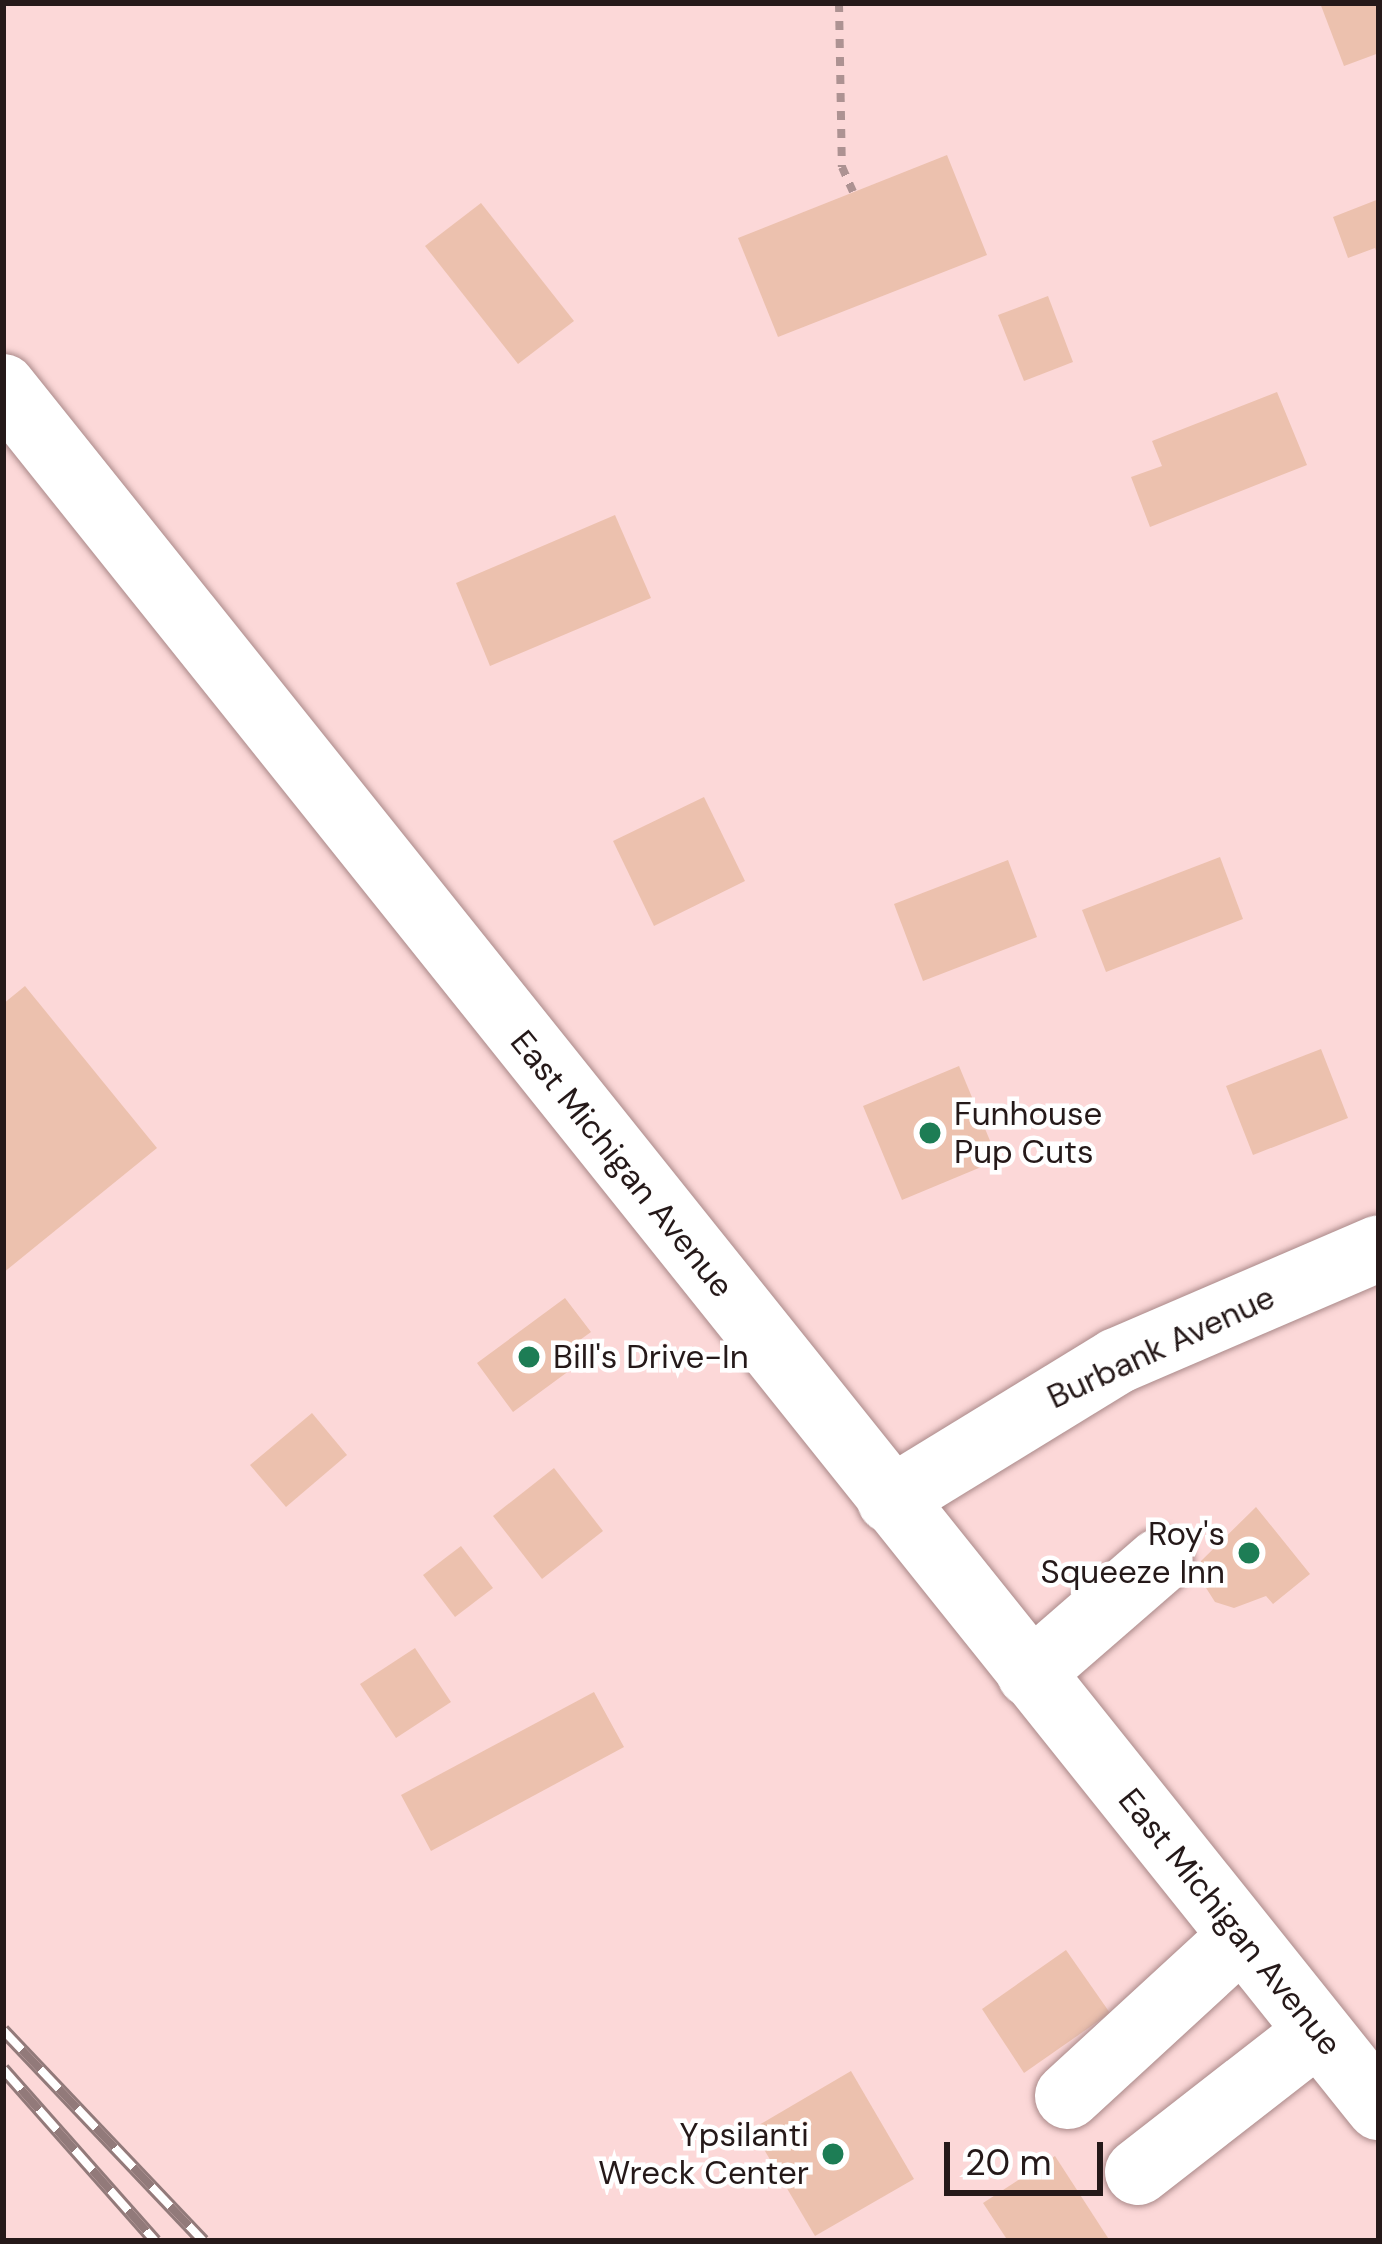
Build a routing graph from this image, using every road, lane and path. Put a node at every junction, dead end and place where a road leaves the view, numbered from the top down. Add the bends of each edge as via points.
1 (839, 3) edge
2 (853, 192) dead end
3 (3, 386) edge
4 (1379, 1248) edge
5 (890, 1500) junction
6 (1160, 1561) dead end
7 (1030, 1674) junction
8 (1242, 1936) junction
9 (1318, 2032) junction
10 (1375, 2094) edge
11 (1068, 2096) dead end
12 (1138, 2172) dead end

1 - 2 path via 842,167
3 - 5 main road, East Michigan Avenue
4 - 5 main road, Burbank Avenue via 1117,1361
5 - 7 main road, East Michigan Avenue
6 - 7 main road
7 - 8 main road, East Michigan Avenue
8 - 9 main road, East Michigan Avenue
8 - 11 main road
9 - 10 main road, East Michigan Avenue
9 - 12 main road

